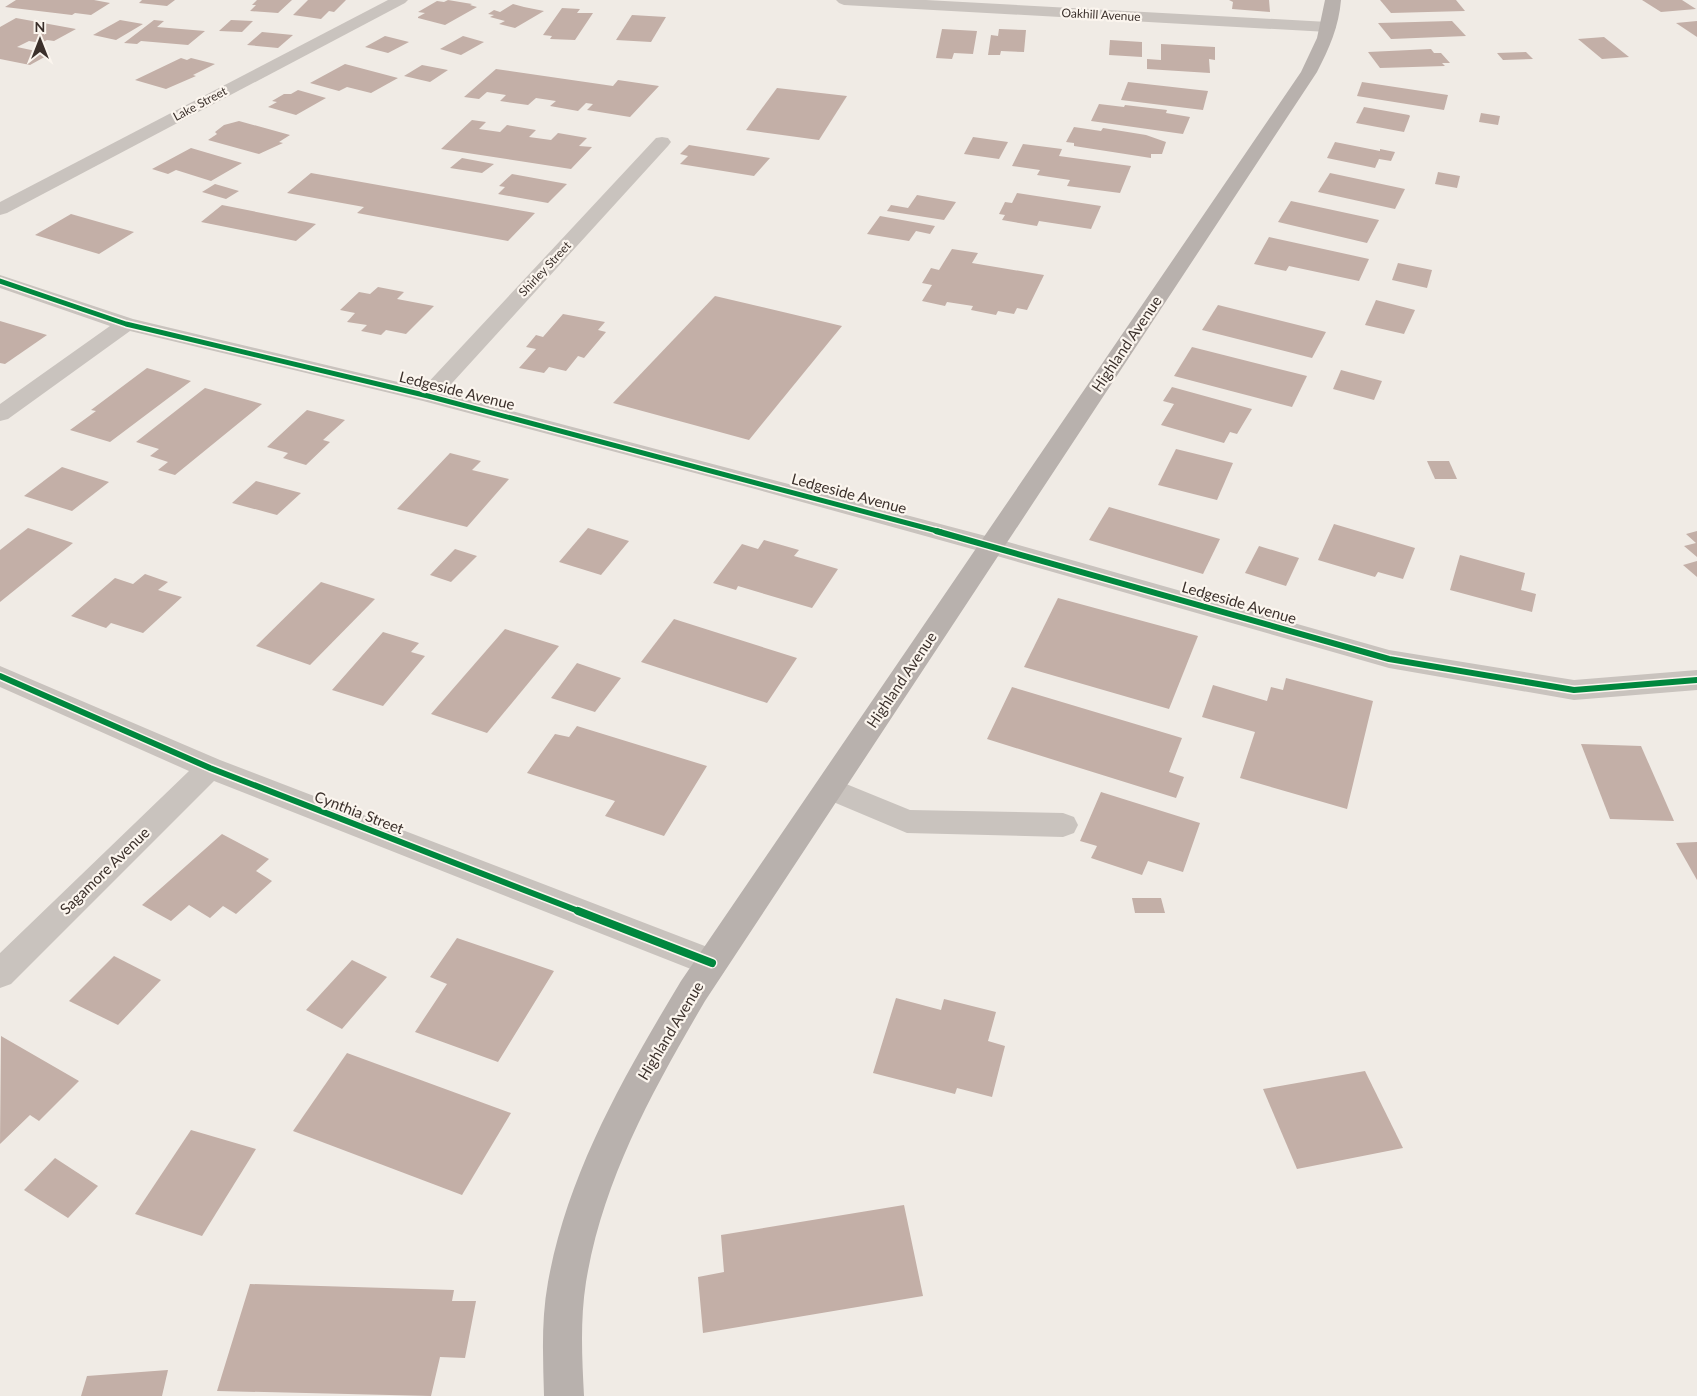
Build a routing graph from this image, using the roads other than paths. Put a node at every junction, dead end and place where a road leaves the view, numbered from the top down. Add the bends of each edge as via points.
1 (400, 0) edge
2 (844, 0) edge
3 (1332, 0) edge
4 (1328, 27) junction
5 (662, 142) dead end
6 (0, 209) edge
7 (0, 281) edge
8 (126, 324) junction
9 (428, 396) junction
10 (0, 414) edge
11 (992, 546) junction
12 (0, 676) edge
13 (1697, 680) edge
14 (210, 768) junction
15 (829, 788) junction
16 (1063, 825) dead end
17 (712, 963) junction
18 (0, 974) edge
19 (564, 1396) edge

1 - 6 street, Lake Street
2 - 4 street, Oakhill Avenue
3 - 4 main road, Highland Avenue
4 - 11 main road, Highland Avenue via 1309,72
5 - 9 street, Shirley Street
7 - 8 street, Ledgeside Avenue
8 - 9 street, Ledgeside Avenue
8 - 10 street
9 - 11 street, Ledgeside Avenue
11 - 13 street, Ledgeside Avenue via 1389,659 1574,690
11 - 15 main road, Highland Avenue
12 - 14 street, Cynthia Street
14 - 17 street, Cynthia Street
14 - 18 street, Sagamore Avenue
15 - 16 street via 907,820
15 - 17 main road, Highland Avenue
17 - 19 main road, Highland Avenue via 652,1060 615,1129 592,1185 567,1278 562,1345

